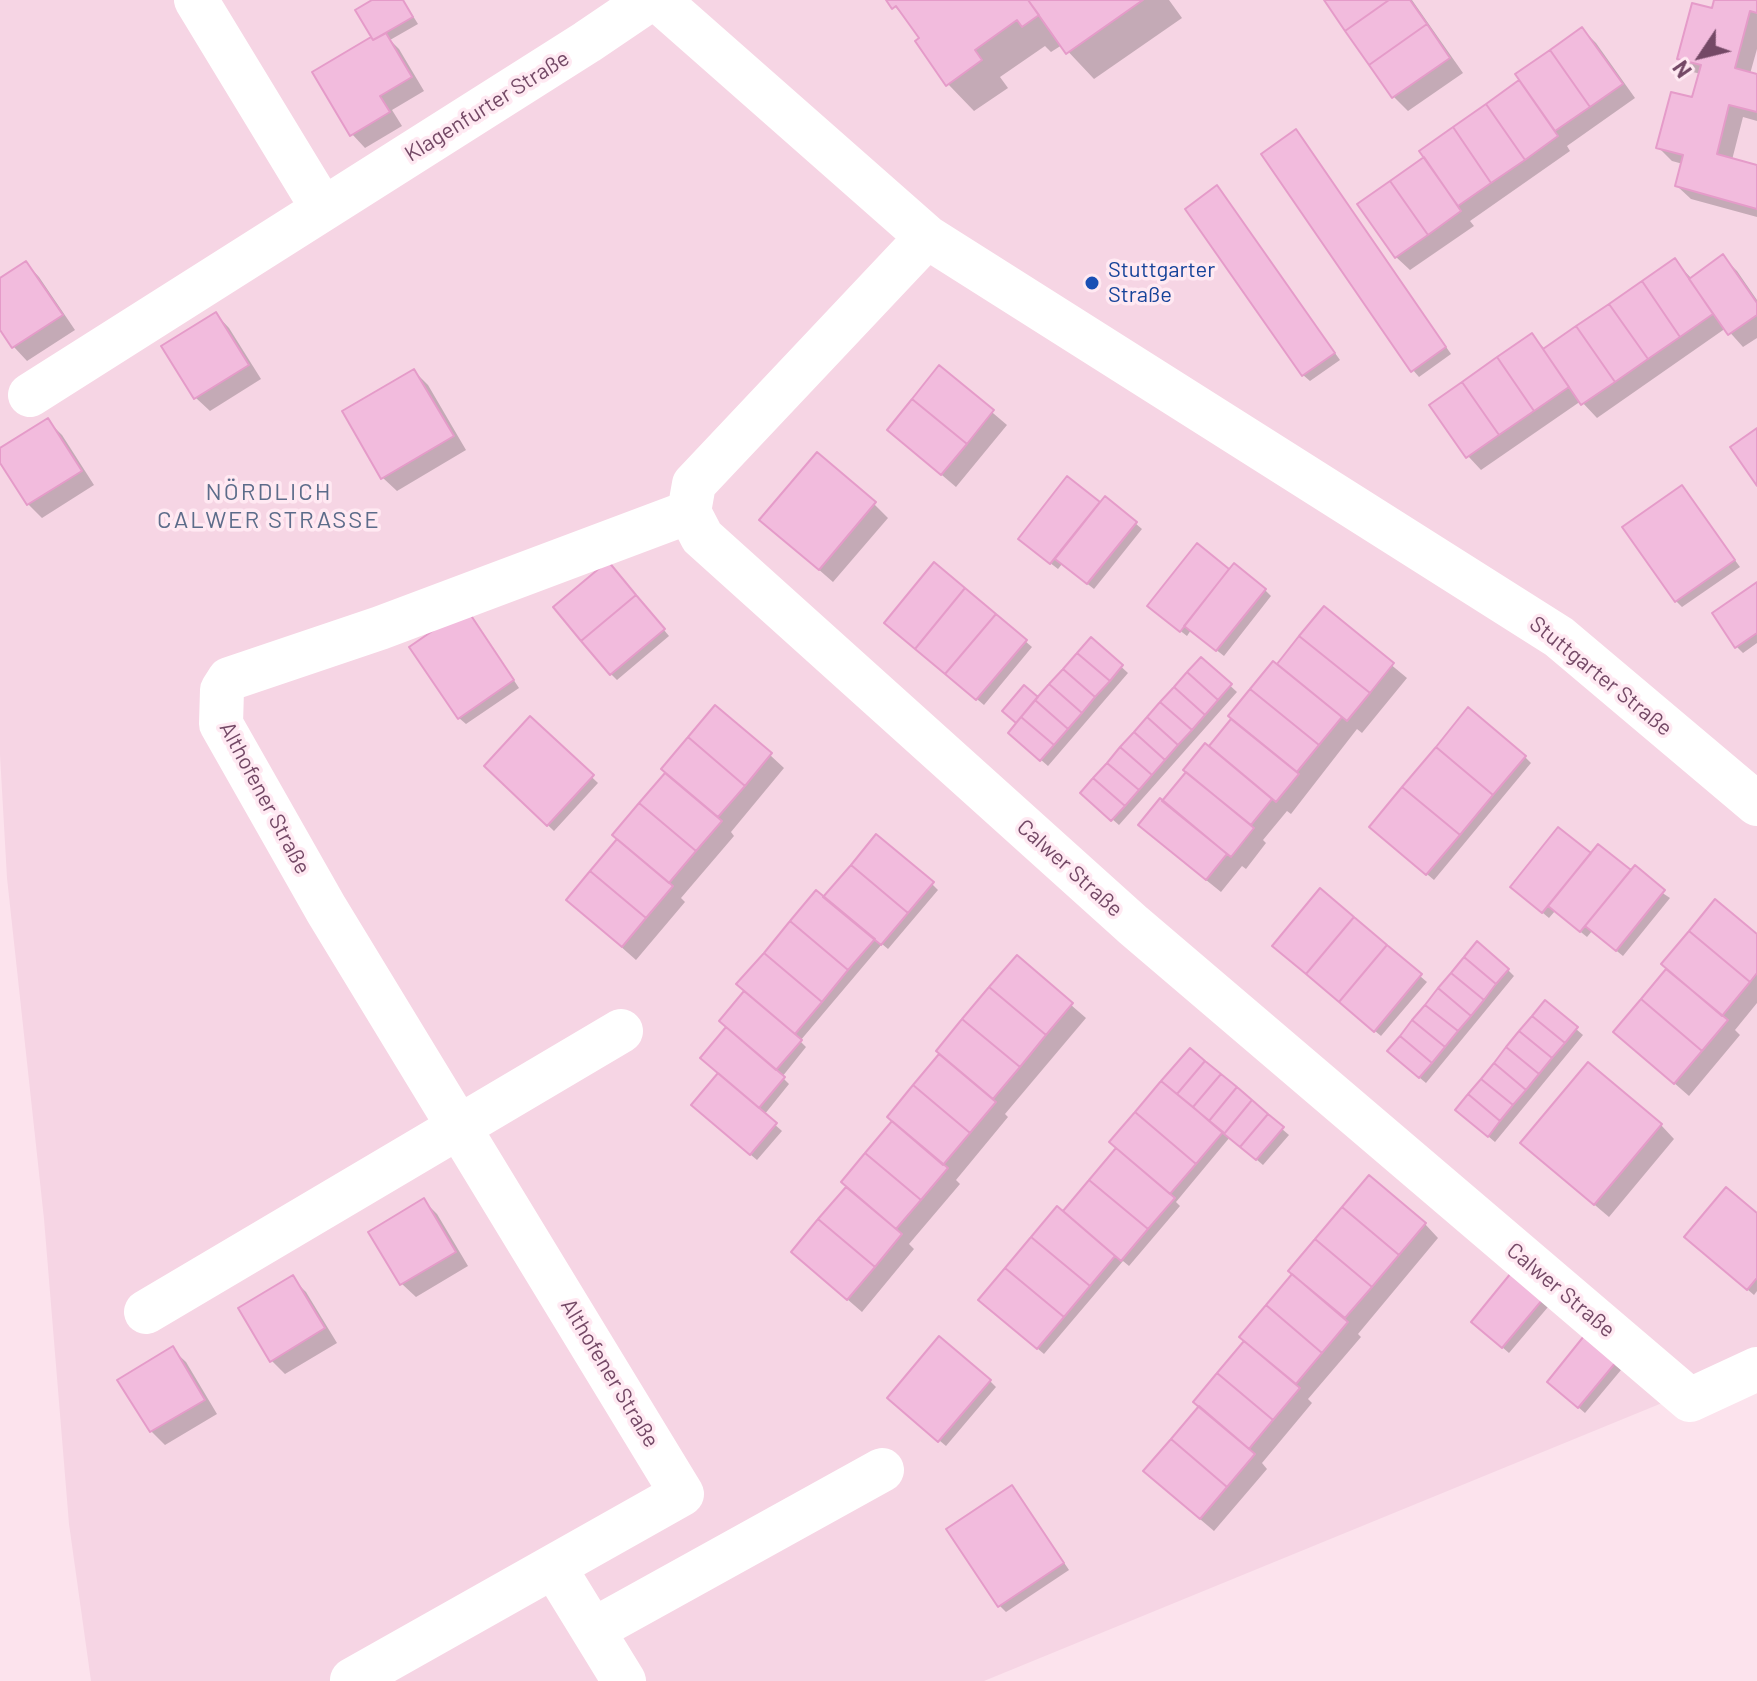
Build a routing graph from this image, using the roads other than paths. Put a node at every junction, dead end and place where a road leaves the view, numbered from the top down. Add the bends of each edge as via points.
1 (196, 0) edge
2 (649, 0) edge
3 (658, 0) edge
4 (323, 209) junction
5 (927, 237) junction
6 (30, 395) dead end
7 (689, 512) junction
8 (1757, 804) edge
9 (621, 1031) dead end
10 (459, 1127) junction
11 (146, 1312) dead end
12 (1757, 1369) edge
13 (882, 1470) dead end
14 (554, 1567) junction
15 (593, 1630) junction
16 (352, 1680) edge
17 (624, 1681) edge

1 - 4 street
2 - 4 street, Klagenfurter Straße
3 - 5 street, Stuttgarter Straße
4 - 6 street, Klagenfurter Straße
5 - 7 street via 694,484
5 - 8 street, Stuttgarter Straße via 1559,637
7 - 10 street, Althofener Straße via 229,679 222,690 221,724 232,745
7 - 12 street, Calwer Straße via 702,537 1133,925 1690,1400
9 - 10 street
10 - 11 street
10 - 14 street, Althofener Straße via 682,1494
13 - 15 street
14 - 15 street
14 - 16 street, Althofener Straße
15 - 17 street

